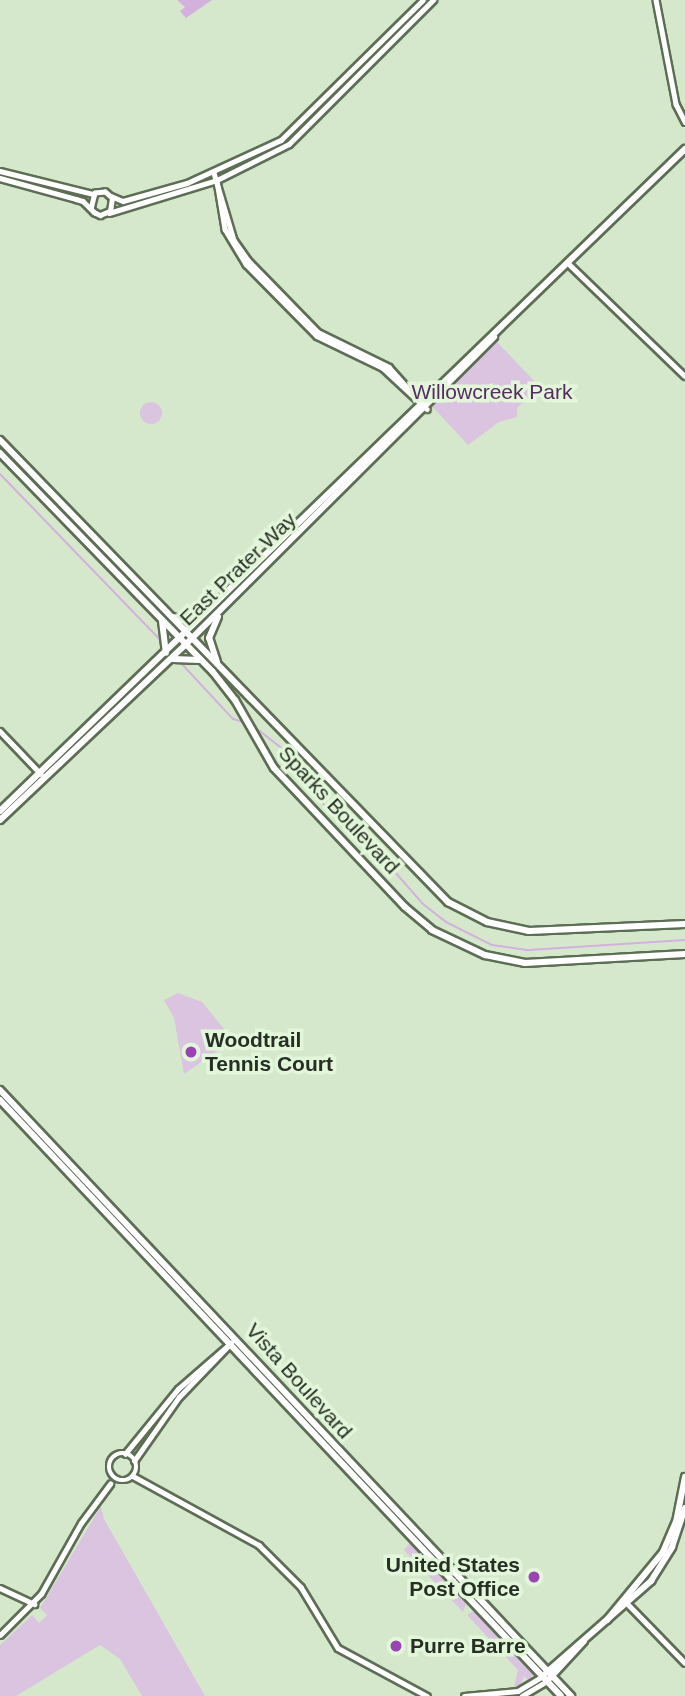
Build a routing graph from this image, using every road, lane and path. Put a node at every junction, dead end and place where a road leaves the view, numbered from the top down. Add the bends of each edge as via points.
1 (423, 0) edge
2 (433, 0) edge
3 (656, 0) edge
4 (685, 122) edge
5 (685, 149) edge
6 (0, 171) edge
7 (214, 173) junction
8 (0, 178) edge
9 (217, 180) junction
10 (94, 194) junction
11 (111, 196) junction
12 (91, 209) junction
13 (109, 213) junction
14 (569, 264) junction
15 (685, 376) edge
16 (424, 406) junction
17 (0, 440) edge
18 (0, 446) edge
19 (0, 453) edge
20 (22, 464) junction
21 (106, 561) junction
22 (142, 586) junction
23 (224, 607) junction
24 (211, 610) junction
25 (157, 613) junction
26 (168, 613) junction
27 (186, 639) junction
28 (166, 653) junction
29 (168, 662) junction
30 (203, 662) junction
31 (219, 667) junction
32 (0, 732) edge
33 (42, 776) junction
34 (0, 811) edge
35 (0, 820) edge
36 (685, 924) edge
37 (685, 954) edge
38 (0, 1092) edge
39 (0, 1100) edge
40 (234, 1340) junction
41 (125, 1454) junction
42 (134, 1461) junction
43 (111, 1474) junction
44 (133, 1476) junction
45 (685, 1477) edge
46 (119, 1481) junction
47 (110, 1484) junction
48 (685, 1508) edge
49 (0, 1588) edge
50 (626, 1602) junction
51 (34, 1604) junction
52 (0, 1635) edge
53 (685, 1663) edge
54 (547, 1676) junction
55 (427, 1696) edge
56 (464, 1696) edge
57 (522, 1696) edge
58 (561, 1696) edge
59 (571, 1696) edge

1 - 7 street via 286,136
2 - 9 street via 289,145
3 - 4 street via 676,104
5 - 14 main road, East Prater Way
6 - 10 street
7 - 9 street
7 - 11 street via 139,198 123,201
8 - 12 street via 76,199
9 - 13 street
9 - 16 street via 234,240 248,260 318,332 388,368
10 - 11 street via 103,191
10 - 12 street
11 - 13 street
12 - 13 street via 100,215
14 - 15 street
14 - 16 main road, East Prater Way
16 - 23 main road, East Prater Way
16 - 24 main road, East Prater Way
17 - 20 main road, Sparks Boulevard
18 - 20 main road
19 - 21 main road, Sparks Boulevard
20 - 22 main road, Sparks Boulevard
21 - 22 main road
21 - 25 main road, Sparks Boulevard
22 - 26 main road, Sparks Boulevard
23 - 27 main road, East Prater Way
23 - 31 main road via 209,638
24 - 26 main road via 181,620
24 - 27 main road, East Prater Way
25 - 27 main road, Sparks Boulevard
25 - 28 main road via 166,631
26 - 27 main road, Sparks Boulevard
27 - 28 main road, East Prater Way
27 - 29 main road, East Prater Way
27 - 30 main road, Sparks Boulevard
27 - 31 main road, Sparks Boulevard
28 - 33 main road, East Prater Way
29 - 30 main road via 188,656
29 - 33 main road, East Prater Way
30 - 37 main road, Sparks Boulevard via 240,709 274,768 405,907 463,947 526,963
31 - 36 main road, Sparks Boulevard via 427,884 461,910 487,922 530,931
32 - 33 street
33 - 34 main road, East Prater Way
33 - 35 main road, East Prater Way
38 - 40 main road, Vista Boulevard
39 - 40 main road, Vista Boulevard
40 - 41 street via 178,1389
40 - 42 street via 179,1397
40 - 54 main road, Vista Boulevard
41 - 42 street
41 - 43 street via 111,1460
42 - 44 street
43 - 46 street
43 - 47 street
44 - 46 street
44 - 55 street via 259,1545 301,1587 324,1630 342,1651
45 - 50 main road via 676,1521 663,1552
46 - 47 street
47 - 51 street
48 - 50 main road via 663,1564
49 - 51 street
50 - 53 street
50 - 54 main road
51 - 52 street
54 - 56 street via 518,1691
54 - 57 street
54 - 58 main road, Vista Boulevard
54 - 59 main road, Vista Boulevard

